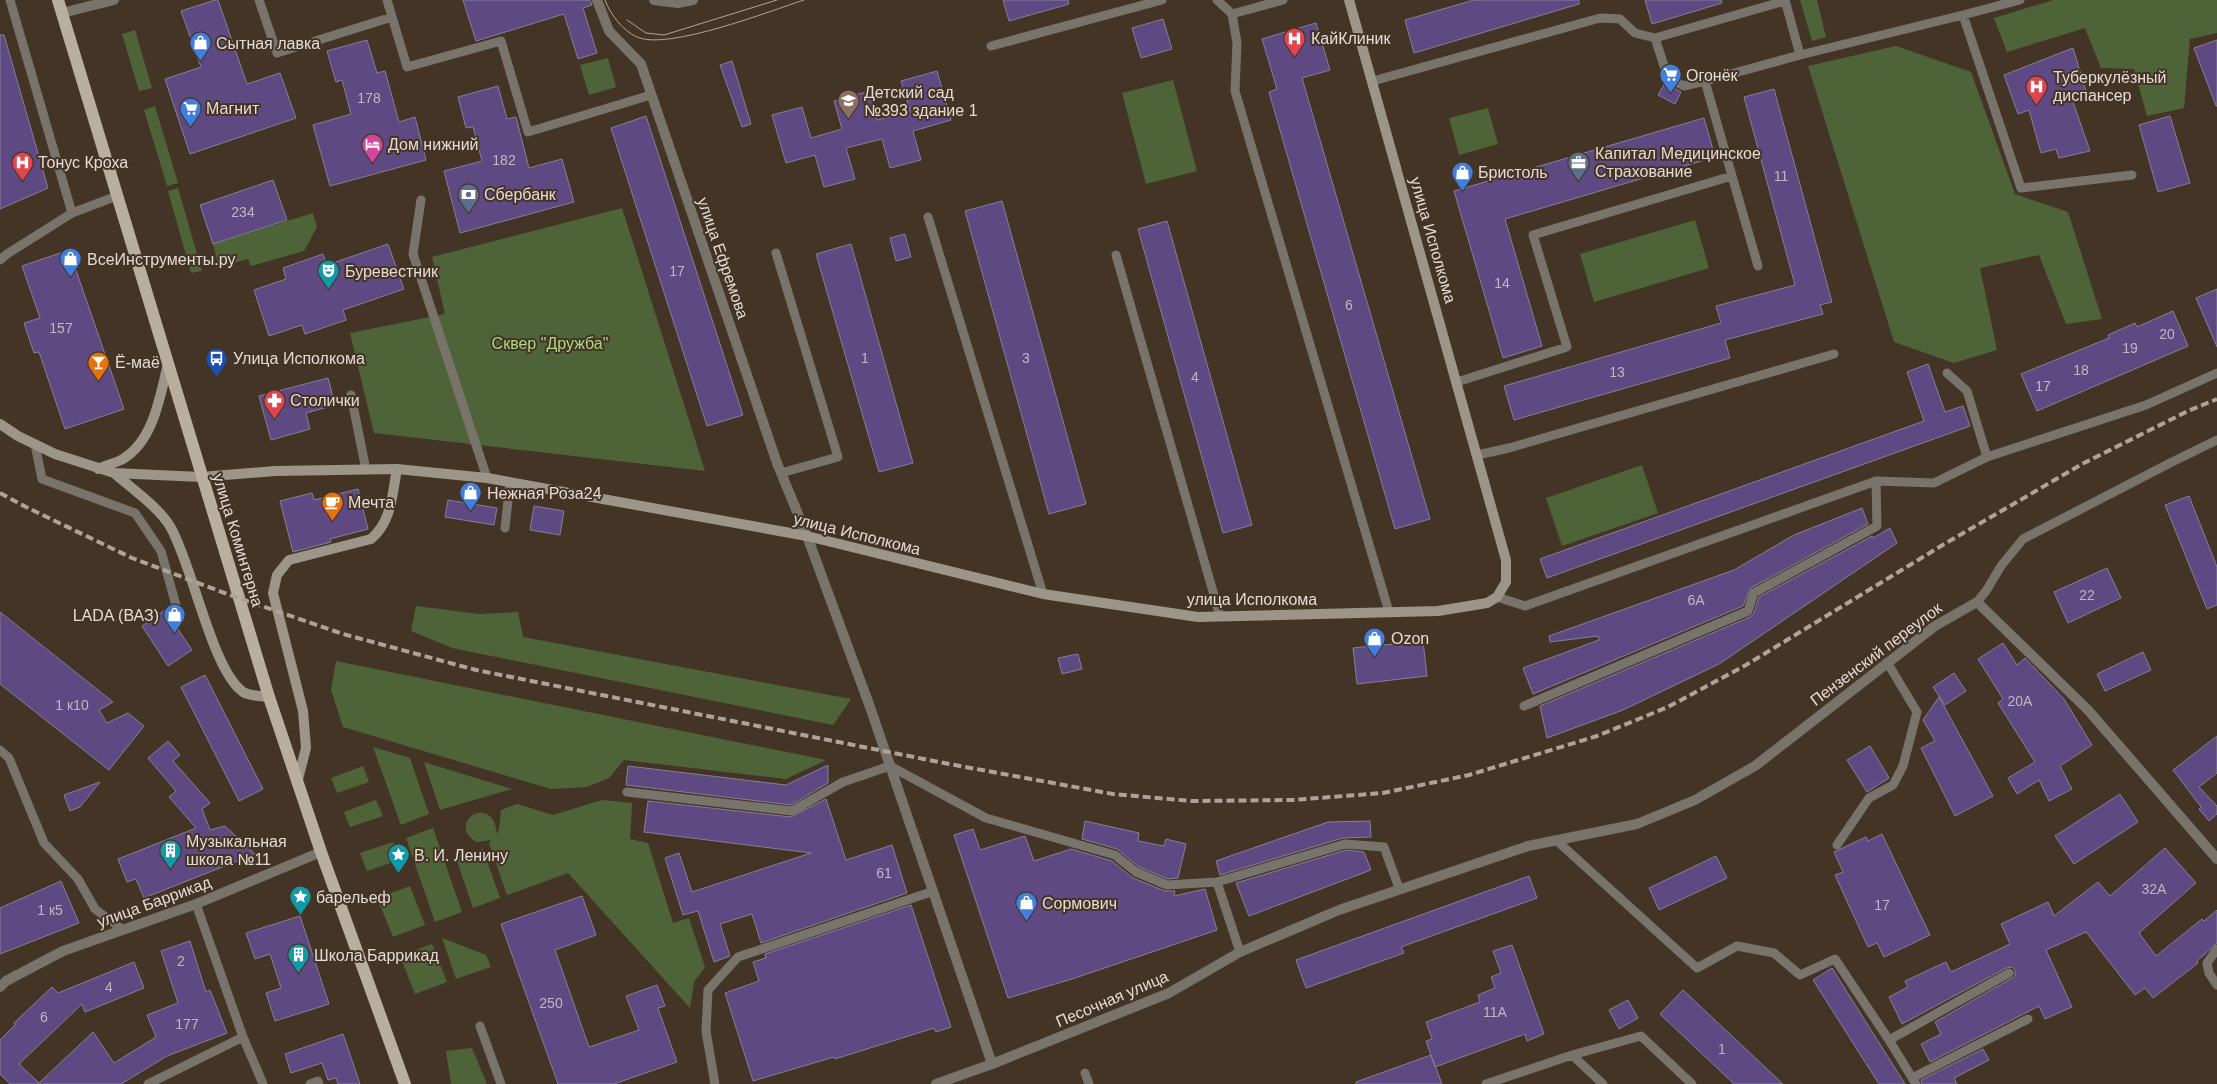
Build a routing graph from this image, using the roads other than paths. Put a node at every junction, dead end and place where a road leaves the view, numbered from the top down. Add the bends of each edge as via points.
1 (10, 0) edge
2 (58, 0) edge
3 (114, 0) edge
4 (259, 0) edge
5 (387, 0) edge
6 (597, 0) edge
7 (654, 0) edge
8 (693, 0) edge
9 (1162, 0) edge
10 (1217, 0) edge
11 (1283, 0) edge
12 (1349, 0) edge
13 (1785, 0) edge
14 (2020, 0) edge
15 (62, 13) junction
16 (1232, 14) junction
17 (1963, 15) junction
18 (392, 17) junction
19 (1655, 38) junction
20 (991, 46) dead end
21 (1800, 55) junction
22 (1373, 80) junction
23 (1705, 81) junction
24 (651, 95) junction
25 (2132, 174) dead end
26 (1732, 176) junction
27 (117, 196) junction
28 (421, 200) dead end
29 (72, 213) junction
30 (928, 217) dead end
31 (776, 254) dead end
32 (1116, 255) dead end
33 (0, 260) edge
34 (1758, 266) dead end
35 (1834, 354) dead end
36 (168, 364) junction
37 (1947, 373) dead end
38 (2217, 373) edge
39 (1457, 382) junction
40 (350, 394) dead end
41 (0, 424) edge
42 (2217, 440) edge
43 (35, 444) junction
44 (1477, 455) junction
45 (1988, 457) junction
46 (98, 468) junction
47 (397, 469) junction
48 (366, 470) junction
49 (114, 473) junction
50 (781, 473) junction
51 (201, 477) junction
52 (487, 478) junction
53 (1876, 481) junction
54 (510, 482) junction
55 (505, 528) dead end
56 (806, 536) junction
57 (1043, 594) junction
58 (1497, 597) junction
59 (1977, 602) junction
60 (177, 609) dead end
61 (1389, 612) junction
62 (1220, 616) junction
63 (1887, 662) junction
64 (269, 697) junction
65 (1524, 706) dead end
66 (0, 750) edge
67 (890, 766) junction
68 (297, 783) junction
69 (627, 792) dead end
70 (1556, 840) junction
71 (1837, 845) dead end
72 (321, 852) junction
73 (2217, 859) edge
74 (1217, 882) junction
75 (1400, 888) junction
76 (931, 892) junction
77 (196, 904) junction
78 (123, 930) junction
79 (2217, 949) edge
80 (1240, 952) junction
81 (2009, 973) dead end
82 (2217, 985) edge
83 (0, 987) edge
84 (2028, 1019) dead end
85 (480, 1026) dead end
86 (243, 1037) junction
87 (1889, 1040) junction
88 (1572, 1055) junction
89 (992, 1064) junction
90 (1085, 1072) dead end
91 (159, 1081) edge
92 (1914, 1081) edge
93 (148, 1084) edge
94 (263, 1084) edge
95 (310, 1084) edge
96 (318, 1084) edge
97 (405, 1084) edge
98 (501, 1084) edge
99 (715, 1084) edge
100 (936, 1084) edge
101 (1089, 1084) edge
102 (1486, 1084) edge
103 (1603, 1084) edge
104 (1692, 1084) edge

1 - 29 lane
2 - 15 main road, улица Коминтерна
3 - 15 street
4 - 18 lane via 277,53
5 - 18 lane
6 - 24 street, улица Ефремова via 609,31 641,64
7 - 8 street
9 - 20 lane
10 - 16 lane
11 - 16 lane
12 - 22 street, улица Исполкома
13 - 19 lane
13 - 21 lane
14 - 17 lane
15 - 27 main road, улица Коминтерна
16 - 61 lane via 1237,43 1235,91
17 - 21 lane
17 - 25 lane via 2021,188
18 - 24 lane via 408,67 501,41 528,132
19 - 22 lane via 1635,33 1620,19 1600,18
19 - 23 lane via 1668,78 1684,86
21 - 23 lane
22 - 39 street, улица Исполкома
23 - 26 lane
24 - 50 street, улица Ефремова
26 - 34 lane
26 - 39 lane via 1533,236 1567,348
27 - 29 lane
27 - 36 main road, улица Коминтерна
28 - 52 lane via 413,254
29 - 33 lane
30 - 57 lane
31 - 50 lane via 838,457
32 - 62 lane
35 - 44 lane
36 - 46 street via 158,407 143,440 124,458
36 - 51 main road, улица Коминтерна
37 - 45 lane via 1967,391
38 - 45 lane via 2146,405
39 - 44 street, улица Исполкома
40 - 48 lane
41 - 43 street
42 - 59 lane, Пензенский переулок via 2024,539
43 - 46 street
43 - 60 lane via 42,479 135,513 161,551
44 - 58 street, улица Исполкома via 1506,560 1506,582
45 - 53 lane via 1934,483
46 - 49 street
47 - 48 street, улица Исполкома
47 - 52 street, улица Исполкома
47 - 68 street via 388,517 371,539 289,560 277,575 273,593 303,711 306,748
48 - 51 street, улица Исполкома via 275,471
49 - 51 street, улица Исполкома
49 - 64 street via 170,526 230,679 244,693
50 - 56 street, улица Ефремова
51 - 64 main road, улица Коминтерна
52 - 54 street, улица Исполкома
53 - 58 lane via 1525,606
53 - 65 lane via 1877,526 1754,593 1748,611
54 - 55 lane
54 - 56 street, улица Исполкома
56 - 57 street, улица Исполкома
56 - 67 street, улица Ефремова
57 - 62 street, улица Исполкома via 1198,617
58 - 61 street, улица Исполкома via 1487,603 1438,610
59 - 63 street, Пензенский переулок via 1935,626
59 - 73 street via 2088,710
61 - 62 street, улица Исполкома
63 - 70 street, Пензенский переулок via 1756,766 1696,800 1637,824
63 - 71 lane via 1917,712 1903,766 1893,785 1869,798
64 - 68 main road, улица Коминтерна
66 - 78 lane via 9,758 44,843 78,879 95,909
67 - 69 lane via 843,782 792,811
67 - 74 lane via 986,818 1115,855 1136,872 1167,885
67 - 76 street, улица Ефремова
68 - 72 main road, улица Коминтерна
70 - 75 street, Пензенский переулок
70 - 87 lane via 1697,968 1737,946 1774,953 1800,975 1835,959
72 - 77 street, улица Баррикад
72 - 97 main road, улица Коминтерна
74 - 75 lane via 1345,844 1384,847
74 - 80 lane
75 - 80 street, Песочная улица
76 - 89 street, улица Ефремова
76 - 99 lane via 738,957 708,990 706,1031
77 - 78 street, улица Баррикад
77 - 86 lane
78 - 83 street, улица Баррикад via 63,951
79 - 82 lane via 2207,963
80 - 89 street, Песочная улица via 1169,993
81 - 87 lane
84 - 92 lane
85 - 98 lane
86 - 91 lane
86 - 94 lane
87 - 92 lane
88 - 102 lane
88 - 103 lane
88 - 104 lane via 1641,1036
89 - 100 street, Песочная улица
90 - 101 lane
91 - 93 lane
95 - 96 lane

